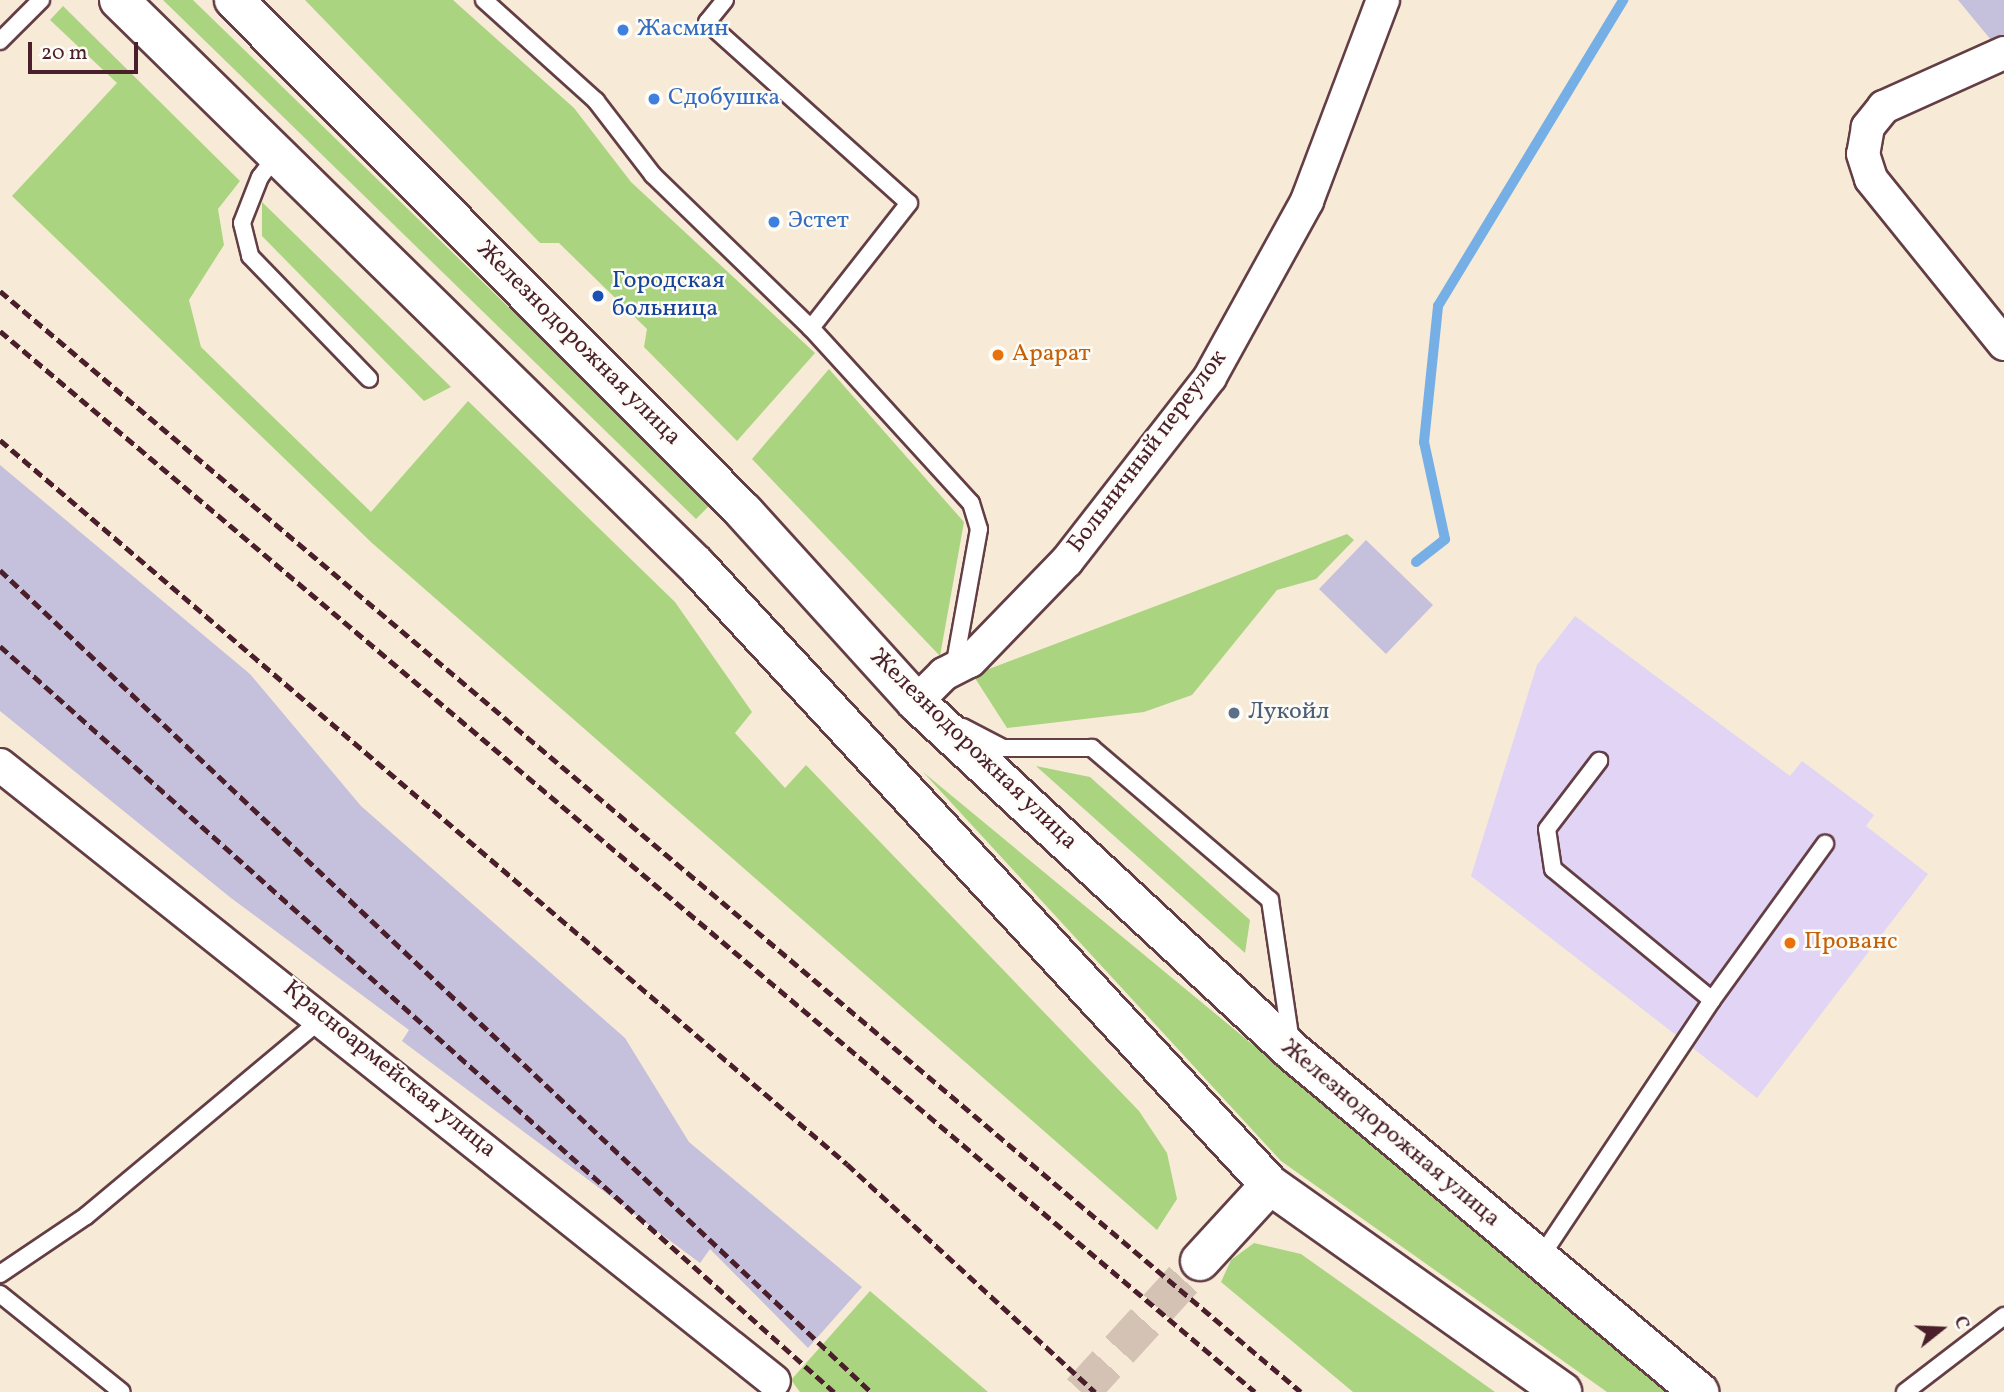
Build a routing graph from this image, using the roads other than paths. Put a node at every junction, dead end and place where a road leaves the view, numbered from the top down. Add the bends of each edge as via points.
1 (41, 0) edge
2 (119, 0) edge
3 (234, 0) edge
4 (484, 0) edge
5 (725, 0) edge
6 (1383, 0) edge
7 (0, 41) edge
8 (2004, 53) edge
9 (276, 156) junction
10 (811, 328) junction
11 (2004, 344) edge
12 (369, 379) dead end
13 (954, 668) junction
14 (915, 702) junction
15 (1599, 761) dead end
16 (0, 765) edge
17 (1825, 844) dead end
18 (1712, 1000) junction
19 (324, 1017) junction
20 (1293, 1052) junction
21 (1270, 1185) junction
22 (1539, 1260) junction
23 (1200, 1261) tunnel mouth
24 (0, 1274) edge
25 (0, 1294) edge
26 (2004, 1316) edge
27 (774, 1381) dead end
28 (122, 1392) edge
29 (1562, 1392) edge
30 (1699, 1392) edge
31 (1905, 1392) edge

1 - 7 lane
2 - 9 main road
3 - 14 main road, Железнодорожная улица via 744,512
4 - 10 lane via 596,101 653,175
5 - 10 lane via 707,22 909,203
6 - 13 street, Больничный переулок via 1307,201 1210,377 1067,561 970,661
8 - 11 street via 1884,107 1868,127 1863,154 1871,179
9 - 12 lane via 260,177 242,223 250,256
9 - 21 main road via 696,565
10 - 13 lane via 971,503 979,529
13 - 14 street, Больничный переулок
14 - 20 main road, Железнодорожная улица
14 - 20 lane via 1003,748 1092,748 1270,900
15 - 18 lane via 1547,829 1553,869
16 - 19 street, Красноармейская улица
17 - 18 lane
18 - 22 lane
19 - 24 lane via 86,1216
19 - 27 street, Красноармейская улица
20 - 22 main road, Железнодорожная улица
21 - 23 main road
21 - 29 main road
22 - 30 main road, Железнодорожная улица
25 - 28 lane
26 - 31 lane

